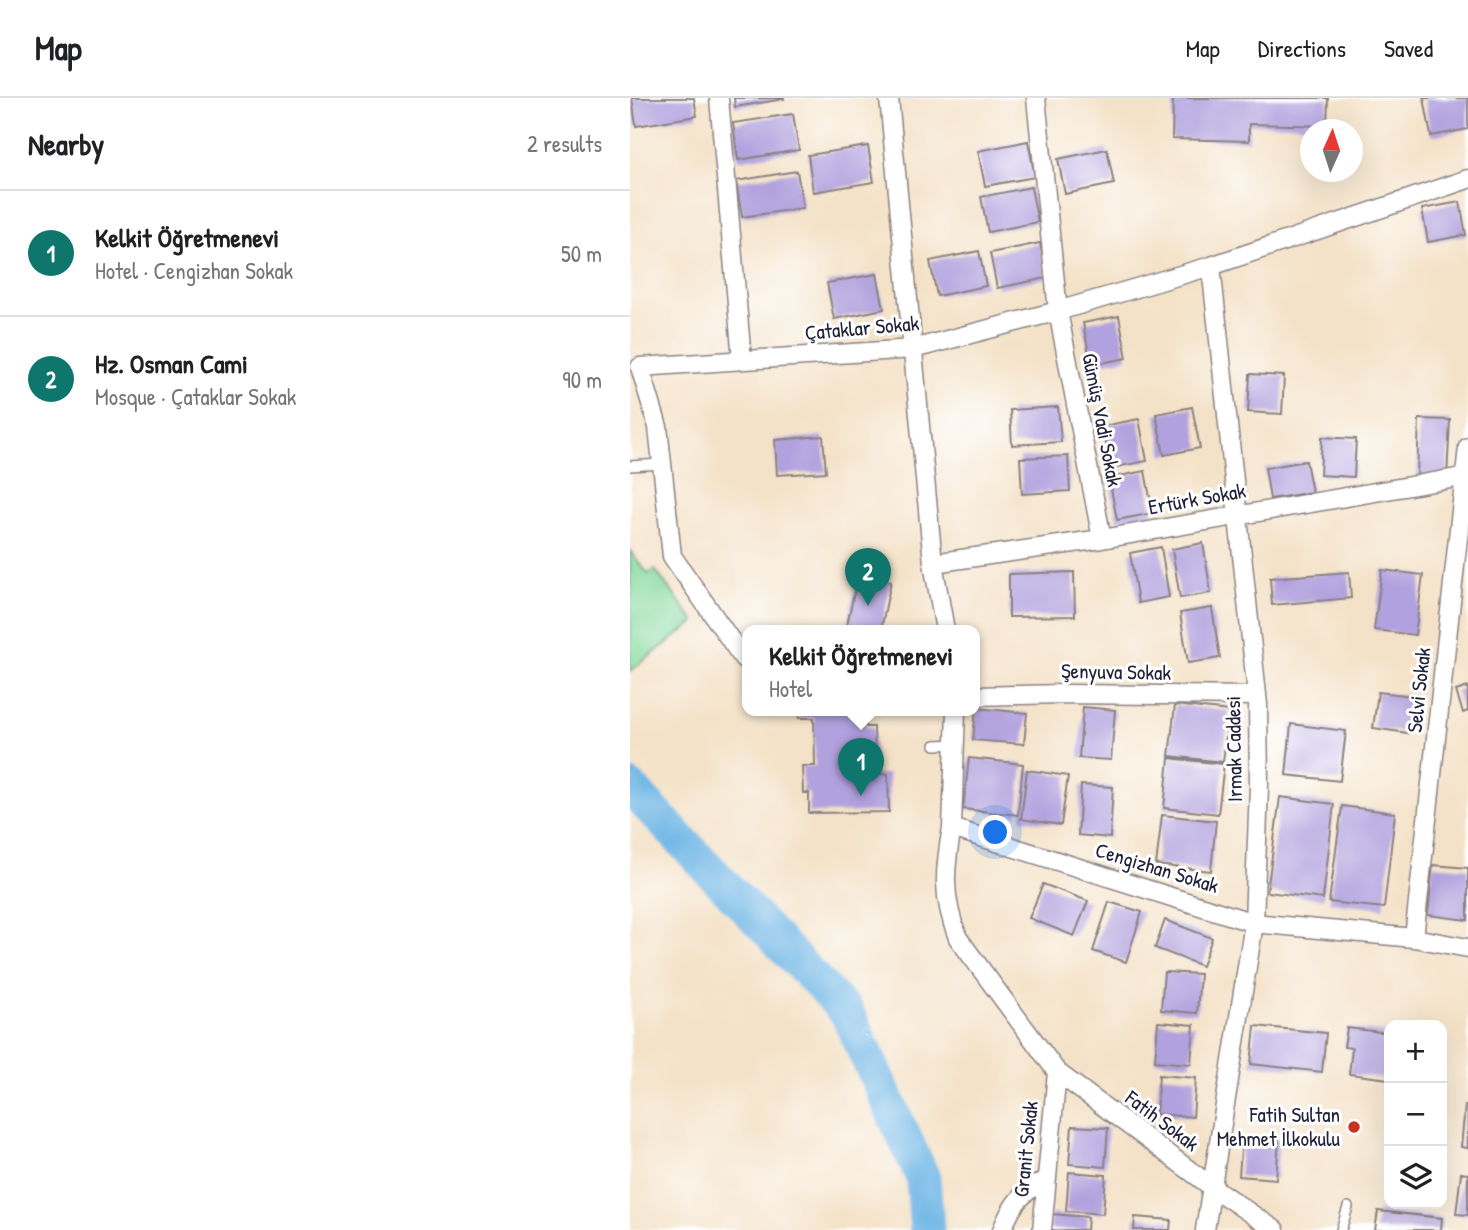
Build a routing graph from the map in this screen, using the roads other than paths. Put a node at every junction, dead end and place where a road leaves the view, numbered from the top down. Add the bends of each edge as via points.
1 (719, 98) edge
2 (889, 98) edge
3 (1036, 98) edge
4 (1468, 179) edge
5 (1211, 266) junction
6 (1058, 310) junction
7 (913, 349) junction
8 (742, 360) junction
9 (635, 367) edge
10 (1468, 447) edge
11 (660, 464) junction
12 (630, 466) edge
13 (1467, 476) edge
14 (1237, 514) junction
15 (1102, 539) junction
16 (933, 563) junction
17 (944, 625) edge
18 (742, 657) edge
19 (980, 696) edge
20 (1256, 696) junction
21 (956, 716) edge
22 (956, 744) junction
23 (934, 745) dead end
24 (952, 828) junction
25 (1254, 923) junction
26 (1414, 938) junction
27 (1468, 948) edge
28 (1057, 1072) junction
29 (1045, 1181) junction
30 (1212, 1187) junction
31 (1348, 1207) dead end
32 (1002, 1230) edge
33 (1042, 1230) edge
34 (1205, 1230) edge
35 (1275, 1230) edge
36 (1341, 1230) edge

1 - 8 street
2 - 7 street
3 - 6 street, Gümüş Vadi Sokak
4 - 5 street, Çataklar Sokak via 1335,220
5 - 6 street, Çataklar Sokak
5 - 14 street, Irmak Caddesi
6 - 7 street, Çataklar Sokak
6 - 15 street, Gümüş Vadi Sokak
7 - 8 street, Çataklar Sokak
7 - 16 street
8 - 9 street, Çataklar Sokak
9 - 11 street, Çataklar Sokak via 658,427
10 - 13 street, Selvi Sokak
11 - 12 lane
11 - 18 street, Çataklar Sokak via 672,556
13 - 14 street, Ertürk Sokak
13 - 26 street, Selvi Sokak
14 - 15 street, Ertürk Sokak
14 - 20 street, Irmak Caddesi
15 - 16 street, Ertürk Sokak
16 - 17 street
19 - 20 street, Şenyuva Sokak
20 - 25 street, Irmak Caddesi via 1259,786
21 - 22 street
22 - 23 lane
22 - 24 street
24 - 25 street, Cengizhan Sokak
24 - 28 street, Fatih Sokak via 945,892 958,938
25 - 26 street, Cengizhan Sokak
25 - 30 street, Irmak Caddesi
26 - 27 street, Cengizhan Sokak
28 - 29 street, Granit Sokak
28 - 30 street, Fatih Sokak
29 - 32 street via 1017,1199
29 - 33 street, Granit Sokak
30 - 34 street, Irmak Caddesi
30 - 35 street, Fatih Sokak
31 - 36 lane

